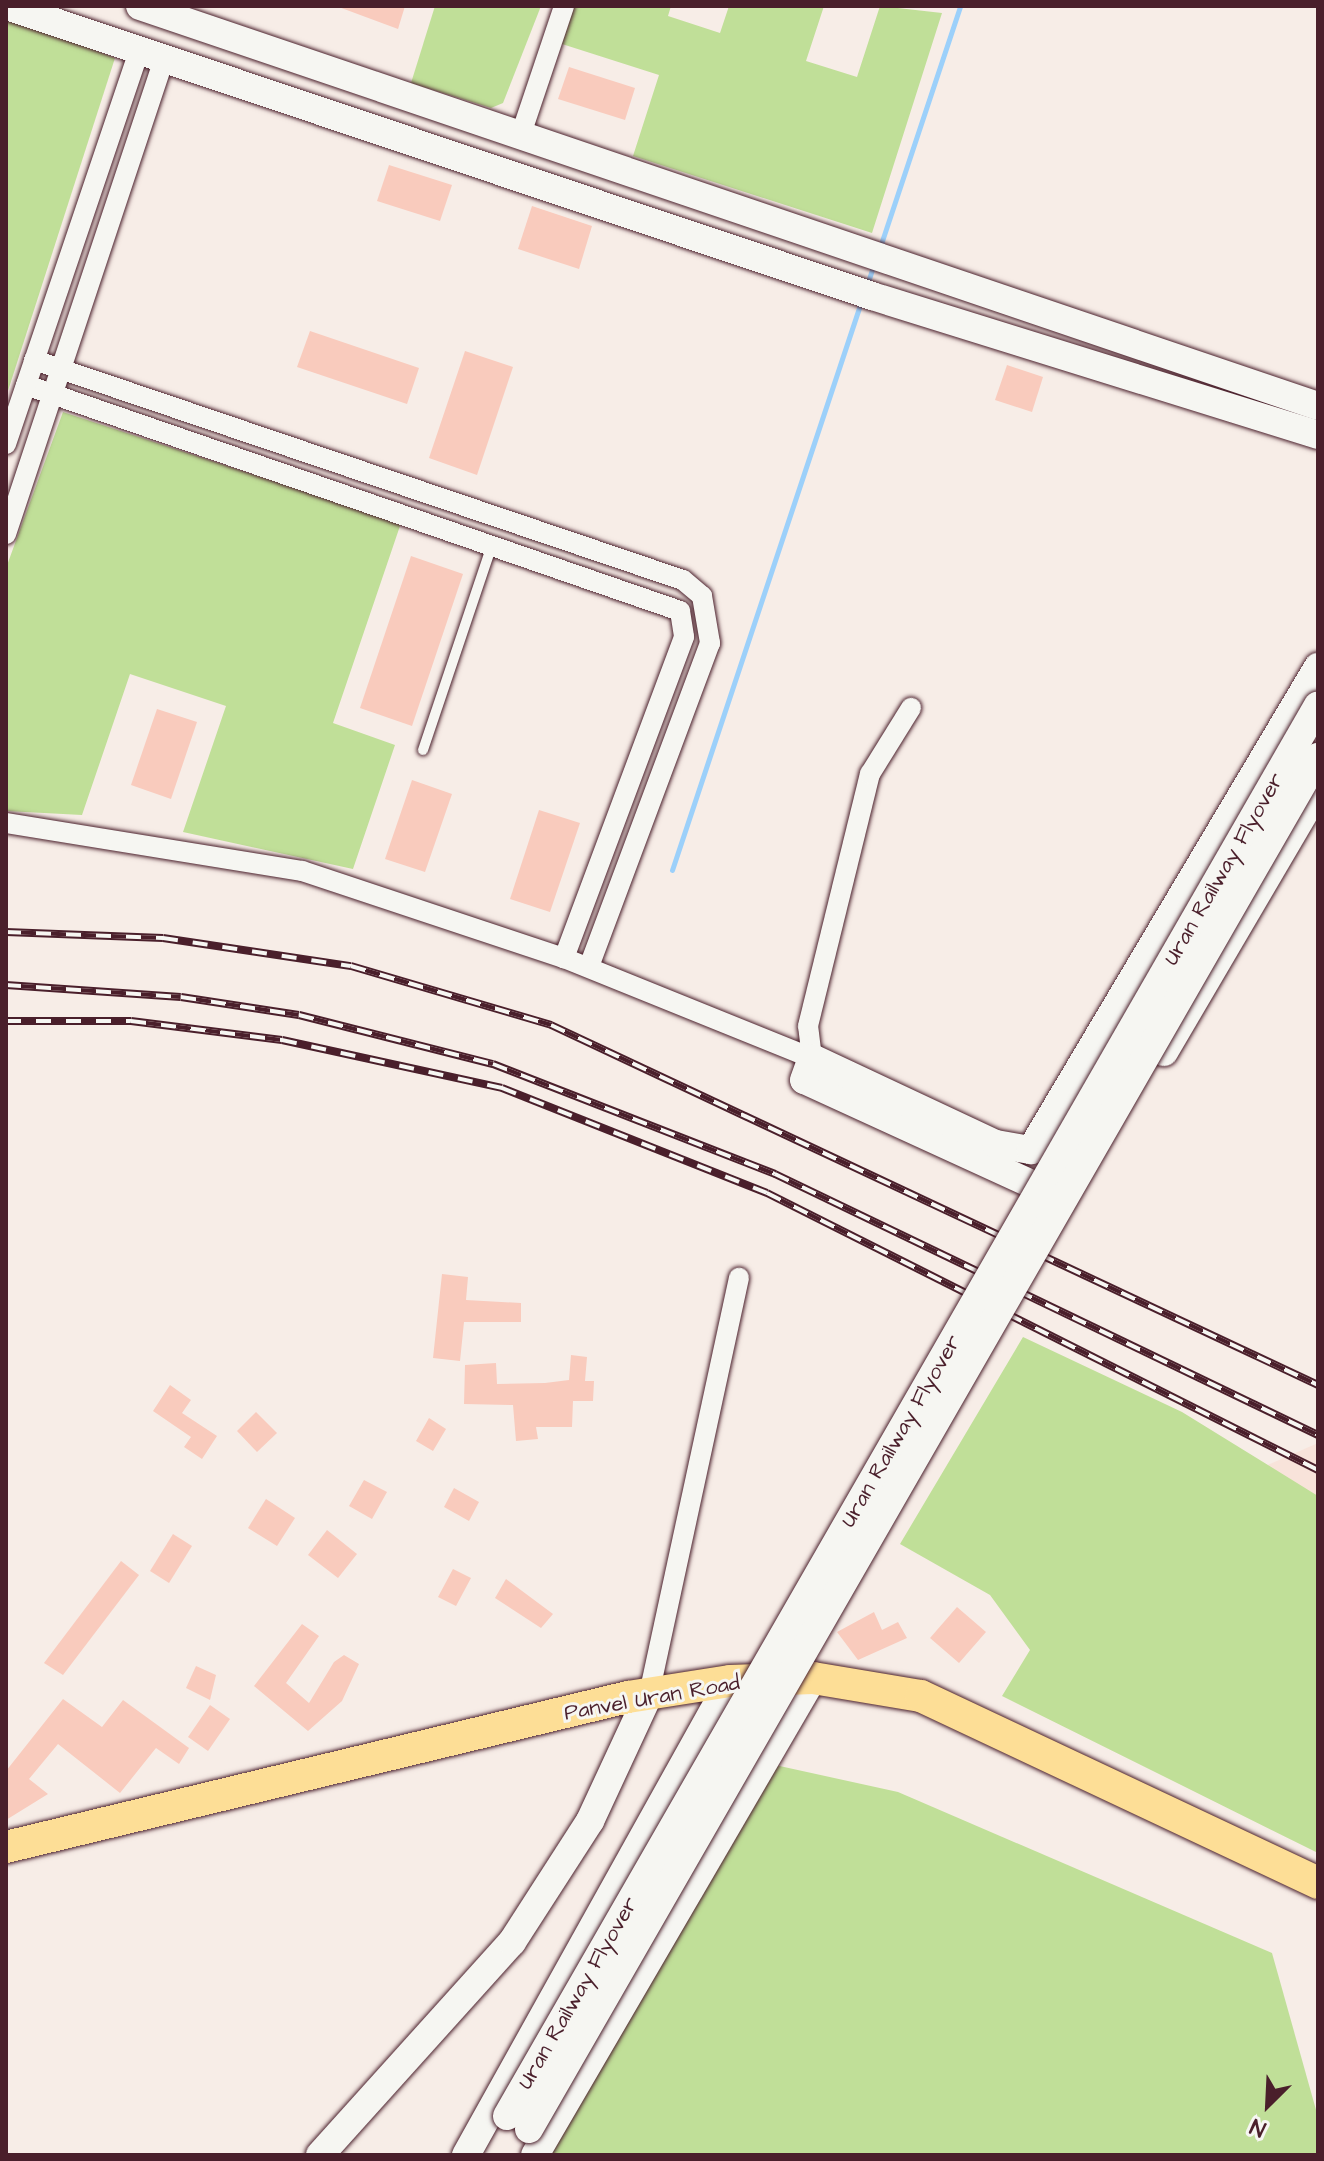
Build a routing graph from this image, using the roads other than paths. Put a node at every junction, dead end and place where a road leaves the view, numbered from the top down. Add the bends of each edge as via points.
1 (7, 6) edge
2 (564, 6) edge
3 (154, 8) edge
4 (150, 54) junction
5 (521, 134) junction
6 (508, 174) junction
7 (34, 360) junction
8 (61, 369) junction
9 (26, 385) junction
10 (53, 394) junction
11 (1318, 406) edge
12 (1318, 435) edge
13 (6, 444) edge
14 (6, 534) edge
15 (493, 543) junction
16 (1318, 667) edge
17 (1318, 705) edge
18 (911, 708) dead end
19 (423, 750) dead end
20 (1318, 757) edge
21 (1318, 789) edge
22 (6, 823) edge
23 (564, 958) junction
24 (589, 967) junction
25 (808, 1069) junction
26 (739, 1278) dead end
27 (813, 1678) junction
28 (730, 1681) junction
29 (649, 1694) junction
30 (6, 1847) edge
31 (1318, 1883) edge
32 (524, 2133) edge
33 (320, 2155) edge
34 (466, 2155) edge
35 (481, 2155) edge
36 (516, 2155) edge

1 - 4 street
2 - 5 street
3 - 4 street
3 - 5 street
4 - 6 street
4 - 7 street
4 - 8 street
5 - 6 street
5 - 11 street
6 - 12 street via 865,294
7 - 8 street
7 - 9 street
8 - 10 street
8 - 24 street via 683,580 702,596 710,643
9 - 10 street
9 - 13 street
10 - 14 street
10 - 15 street
15 - 19 lane
15 - 23 street via 671,603 685,624
16 - 25 street via 1031,1150 996,1144
17 - 32 street, Uran Railway Flyover, bridge
18 - 25 street via 866,788 808,1026
20 - 32 street, Uran Railway Flyover, bridge
21 - 25 street via 1075,1196 1057,1198
22 - 23 street via 302,871
23 - 24 street
24 - 25 street
26 - 29 street
27 - 28 main road, Panvel Uran Road
27 - 31 main road, Panvel Uran Road via 921,1696
27 - 32 street
28 - 29 main road, Panvel Uran Road
28 - 34 street
29 - 30 main road, Panvel Uran Road
29 - 33 street via 590,1821 512,1942
32 - 35 street, Uran Railway Flyover
32 - 36 street, Uran Railway Flyover

